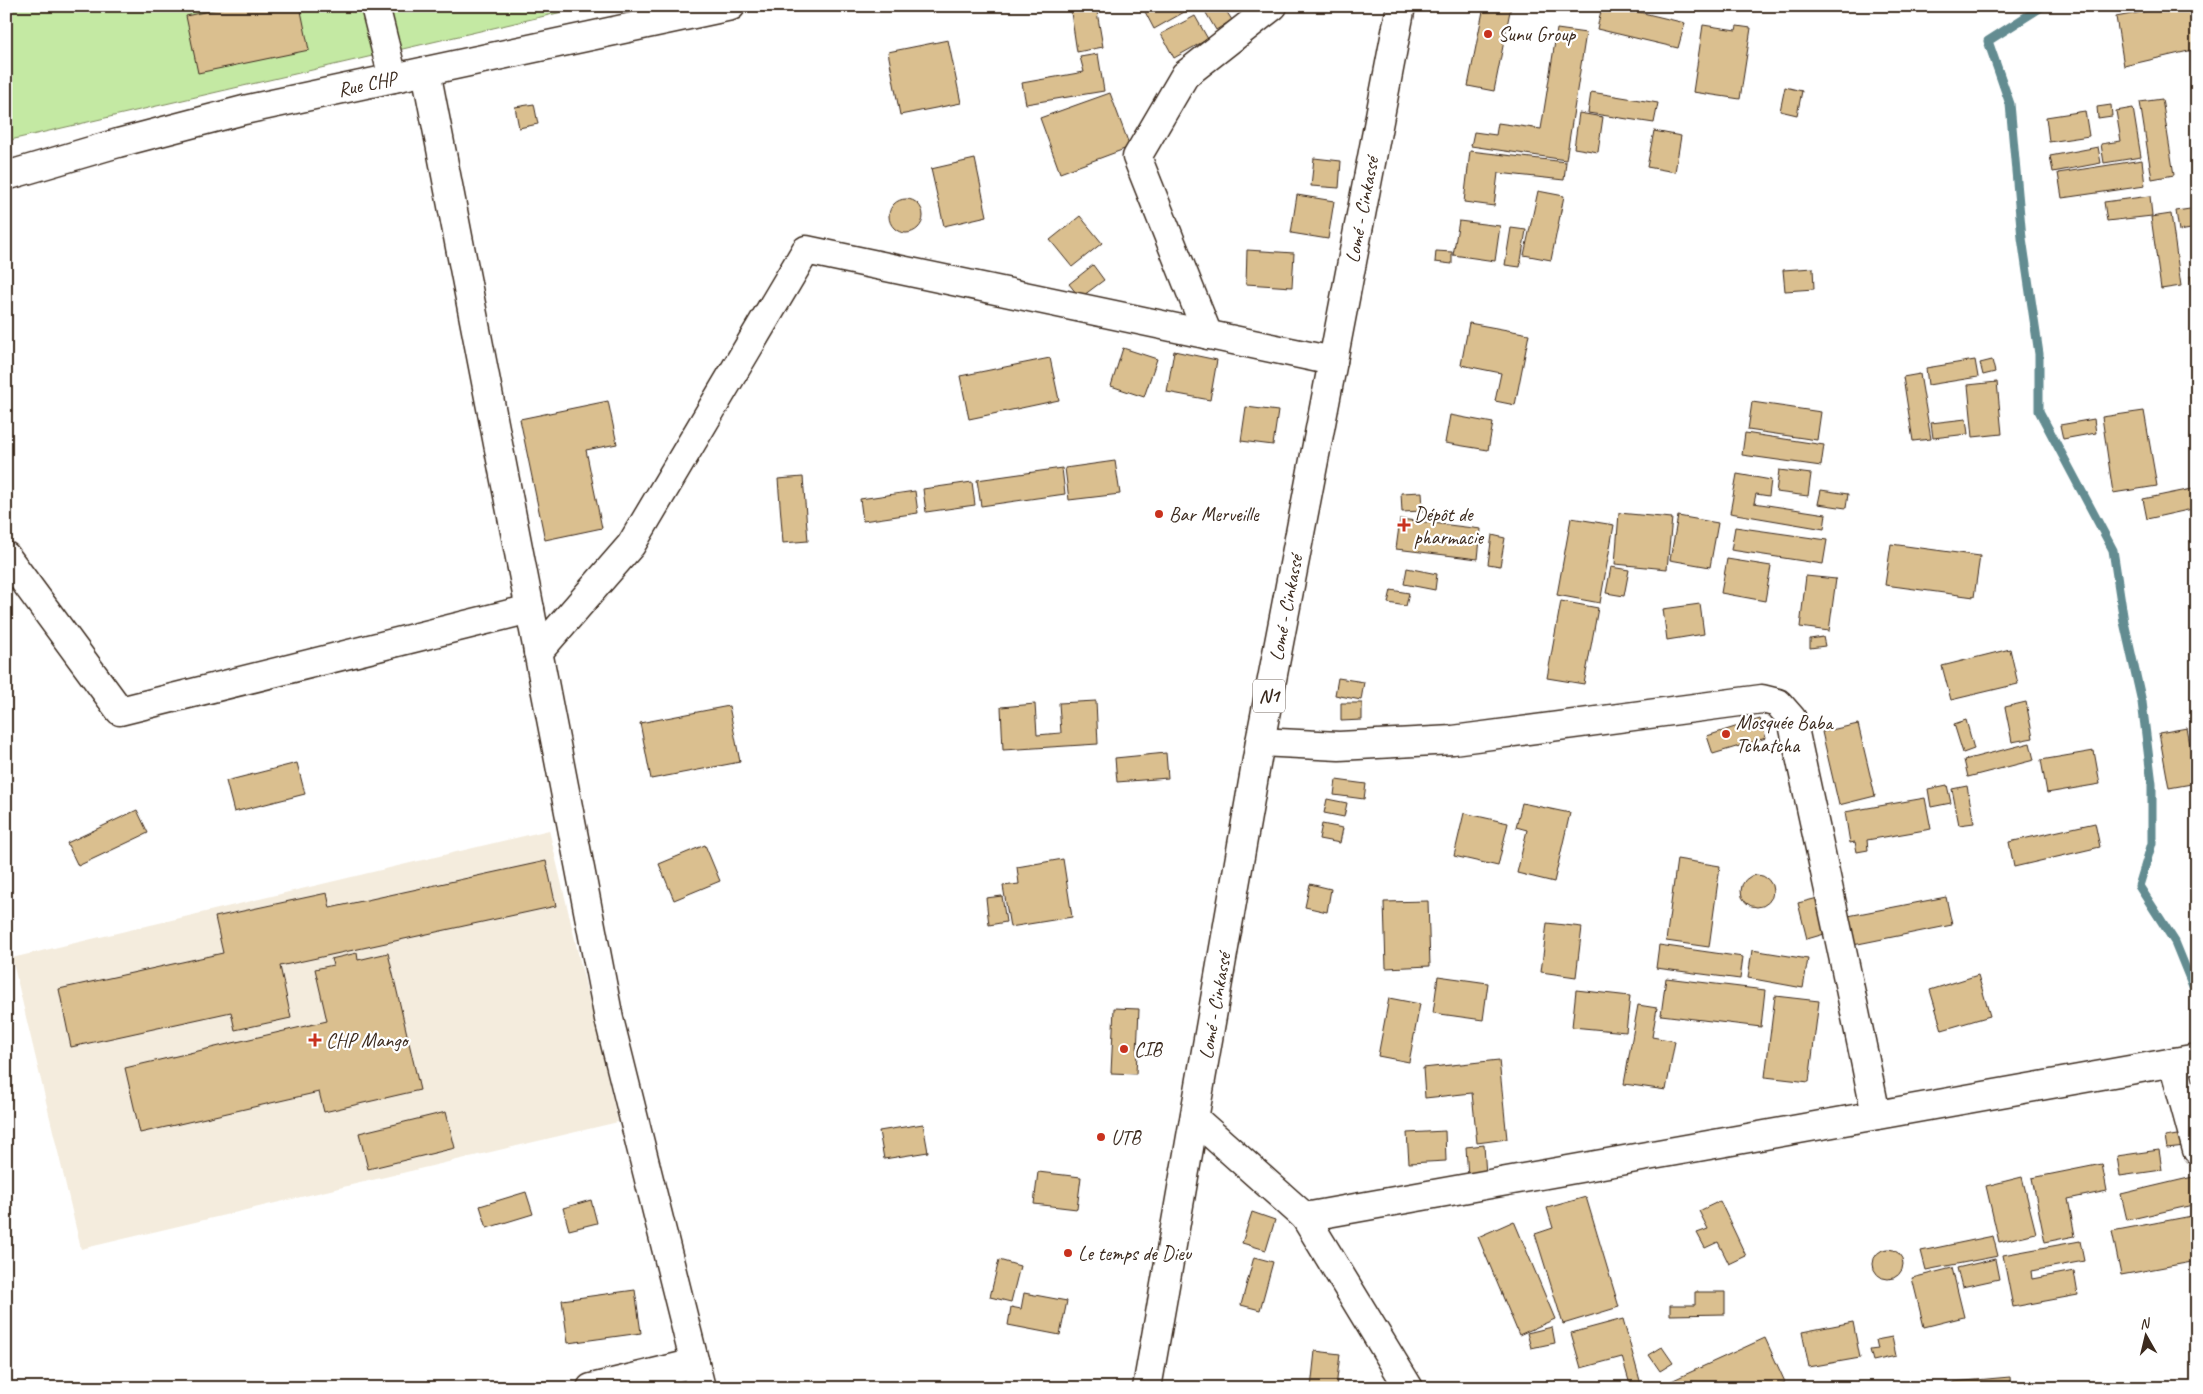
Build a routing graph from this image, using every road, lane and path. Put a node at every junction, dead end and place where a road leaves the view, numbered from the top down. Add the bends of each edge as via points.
1 (375, 6) edge
2 (731, 6) edge
3 (1273, 6) edge
4 (1401, 6) edge
5 (426, 71) junction
6 (394, 78) junction
7 (6, 176) edge
8 (1208, 335) junction
9 (1333, 361) junction
10 (6, 556) edge
11 (530, 609) junction
12 (538, 652) junction
13 (1260, 742) junction
14 (2185, 1060) edge
15 (1876, 1115) junction
16 (1195, 1119) junction
17 (2197, 1150) edge
18 (1305, 1217) junction
19 (698, 1375) edge
20 (591, 1388) edge
21 (1147, 1388) edge
22 (1409, 1388) edge

1 - 6 main road
2 - 5 main road, Rue CHP
3 - 8 main road via 1185,75 1137,157
4 - 9 main road, Lomé - Cinkassé / N1
5 - 6 main road, Rue CHP
5 - 11 main road
6 - 7 main road, Rue CHP via 244,110
8 - 9 main road
8 - 12 main road via 806,250 631,545
9 - 13 main road, Lomé - Cinkassé / N1
10 - 11 main road via 120,710
11 - 12 main road
12 - 19 main road via 609,1019
13 - 15 main road via 1339,746 1453,740 1762,699 1778,703 1792,719
13 - 16 main road, Lomé - Cinkassé / N1
14 - 15 main road
14 - 17 main road
15 - 18 main road
16 - 18 main road
16 - 21 main road, Lomé - Cinkassé / N1
18 - 22 main road
19 - 20 main road

